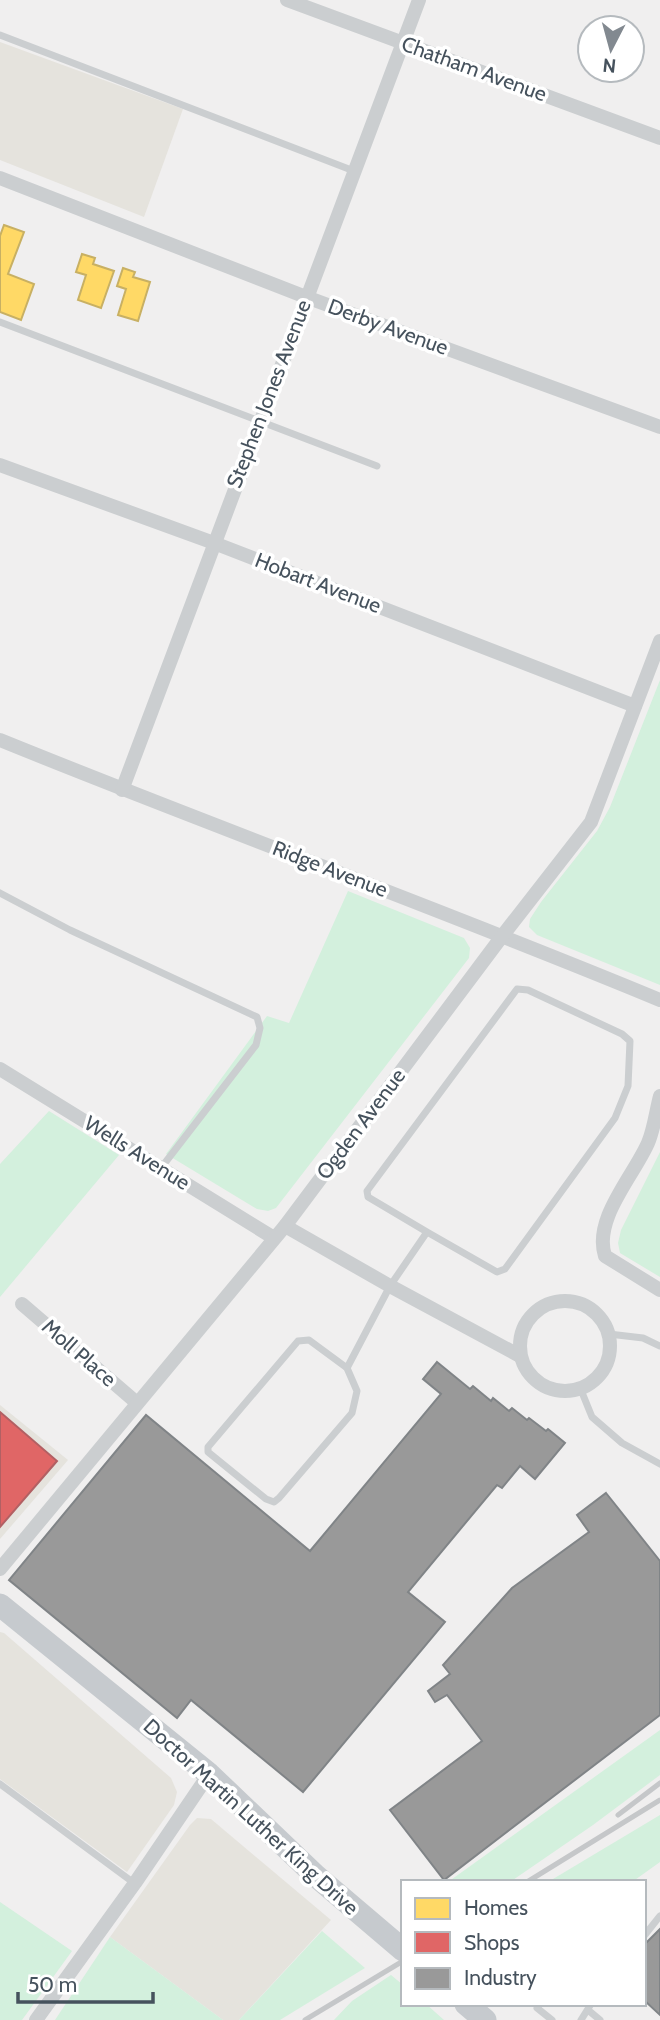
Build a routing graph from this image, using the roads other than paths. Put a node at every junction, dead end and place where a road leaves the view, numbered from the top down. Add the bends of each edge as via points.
1 (287, 0) edge
2 (419, 0) edge
3 (0, 35) edge
4 (402, 43) junction
5 (660, 138) edge
6 (354, 171) junction
7 (0, 178) edge
8 (306, 297) junction
9 (0, 322) edge
10 (260, 420) junction
11 (660, 427) edge
12 (0, 465) edge
13 (377, 466) dead end
14 (214, 543) junction
15 (660, 641) edge
16 (635, 706) junction
17 (0, 740) edge
18 (122, 790) junction
19 (0, 893) edge
20 (503, 935) junction
21 (660, 1000) edge
22 (0, 1069) edge
23 (660, 1096) edge
24 (161, 1168) junction
25 (285, 1226) junction
26 (427, 1232) junction
27 (274, 1238) junction
28 (390, 1286) junction
29 (660, 1290) edge
30 (22, 1304) dead end
31 (609, 1334) junction
32 (660, 1346) edge
33 (520, 1356) junction
34 (347, 1368) junction
35 (581, 1390) junction
36 (136, 1403) junction
37 (660, 1464) edge
38 (0, 1569) edge
39 (0, 1605) edge
40 (209, 1774) junction
41 (0, 1784) edge
42 (135, 1883) junction
43 (660, 1916) edge
44 (646, 1934) edge
45 (399, 1947) edge
46 (468, 2006) edge
47 (538, 2006) edge
48 (589, 2007) edge
49 (36, 2020) edge
50 (485, 2020) edge
51 (552, 2020) edge
52 (581, 2020) edge
53 (600, 2020) edge

1 - 4 street, Chatham Avenue
2 - 4 street, Stephen Jones Avenue
3 - 6 lane
4 - 5 street, Chatham Avenue
4 - 6 street, Stephen Jones Avenue
6 - 8 street, Stephen Jones Avenue
7 - 8 street, Derby Avenue
8 - 10 street, Stephen Jones Avenue
8 - 11 street, Derby Avenue
9 - 10 lane
10 - 13 lane
10 - 14 street, Stephen Jones Avenue
12 - 14 street, Hobart Avenue
14 - 16 street, Hobart Avenue
14 - 18 street, Stephen Jones Avenue
15 - 16 street, Ogden Avenue
16 - 20 street, Ogden Avenue via 591,822
17 - 18 street, Ridge Avenue
18 - 20 street, Ridge Avenue
19 - 24 lane via 257,1017 257,1045
20 - 21 street, Ridge Avenue
20 - 25 street, Ogden Avenue
22 - 24 street, Wells Avenue
23 - 29 street via 649,1141 603,1227 601,1244 605,1256
24 - 27 street, Wells Avenue
25 - 27 street, Ogden Avenue
25 - 28 street
26 - 26 lane via 497,1272 505,1269 615,1118 628,1086 630,1041 528,990 517,989 368,1191 368,1197
26 - 28 lane
27 - 36 street, Ogden Avenue
28 - 33 street
28 - 34 lane
30 - 36 street, Moll Place
31 - 32 lane via 643,1338
31 - 33 street via 598,1314 586,1305 557,1301 543,1306 523,1327
31 - 35 street via 605,1370
33 - 35 street via 526,1370 543,1386 565,1392
34 - 34 lane via 309,1340 298,1341 208,1452 274,1502 352,1413 357,1391
35 - 37 lane via 592,1418 622,1443
36 - 38 street, Ogden Avenue
39 - 40 main road, Doctor Martin Luther King Drive
40 - 42 street
40 - 45 main road, Doctor Martin Luther King Drive
41 - 42 lane
42 - 49 street
43 - 44 lane
46 - 50 main road
47 - 51 lane
48 - 52 lane
48 - 53 lane

